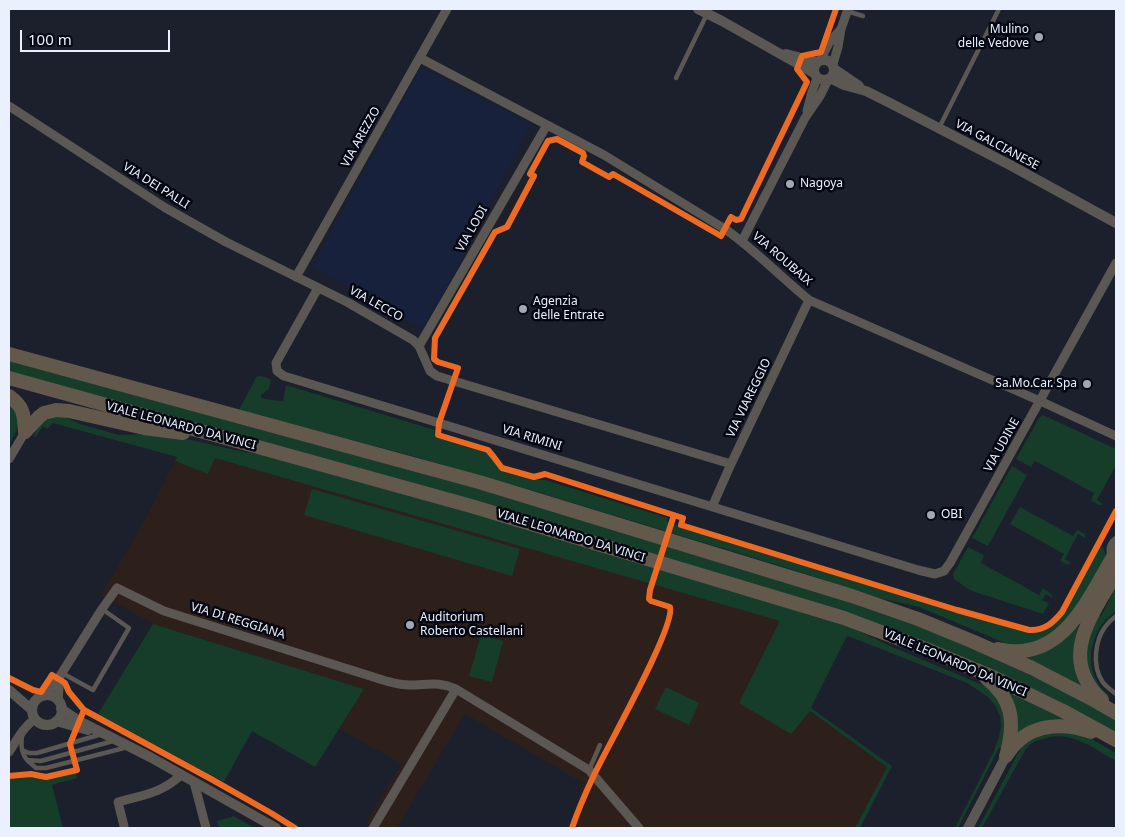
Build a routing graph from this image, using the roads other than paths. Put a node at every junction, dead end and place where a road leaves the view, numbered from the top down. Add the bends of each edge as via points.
1 (448, 9) edge
2 (698, 9) edge
3 (999, 9) edge
4 (847, 10) edge
5 (707, 14) junction
6 (863, 16) dead end
7 (841, 29) junction
8 (774, 50) junction
9 (420, 58) junction
10 (819, 61) junction
11 (826, 74) junction
12 (676, 78) dead end
13 (9, 106) edge
14 (547, 125) junction
15 (939, 128) junction
16 (1116, 223) edge
17 (742, 241) junction
18 (1116, 263) edge
19 (296, 277) junction
20 (318, 288) junction
21 (810, 300) junction
22 (419, 346) junction
23 (9, 354) edge
24 (9, 378) edge
25 (9, 396) edge
26 (1040, 402) junction
27 (25, 432) junction
28 (221, 436) junction
29 (1116, 436) edge
30 (9, 459) edge
31 (730, 464) junction
32 (712, 507) junction
33 (1116, 540) edge
34 (871, 555) joint
35 (1115, 559) edge
36 (1116, 573) edge
37 (102, 609) junction
38 (1116, 616) edge
39 (974, 642) junction
40 (969, 666) junction
41 (62, 674) junction
42 (456, 689) junction
43 (10, 691) edge
44 (1116, 694) edge
45 (40, 697) junction
46 (59, 705) junction
47 (1116, 712) edge
48 (33, 714) junction
49 (56, 721) junction
50 (23, 732) junction
51 (103, 734) junction
52 (116, 740) junction
53 (1116, 741) edge
54 (600, 745) dead end
55 (130, 746) junction
56 (22, 750) junction
57 (9, 752) edge
58 (1006, 756) junction
59 (27, 760) junction
60 (589, 770) junction
61 (181, 775) junction
62 (194, 782) junction
63 (120, 827) edge
64 (206, 828) edge
65 (276, 828) edge
66 (373, 828) edge
67 (639, 828) edge
68 (968, 828) edge

1 - 9 street, VIA AREZZO
2 - 5 street, VIA GALCIANESE
3 - 15 lane
4 - 6 lane
4 - 7 street
5 - 8 street, VIA GALCIANESE
5 - 12 lane
7 - 10 street
7 - 11 street via 838,47
8 - 10 street, VIA GALCIANESE
8 - 11 street, VIA GALCIANESE
9 - 14 street, VIA ROUBAIX
9 - 19 street, VIA AREZZO
10 - 11 street via 814,67
10 - 11 street, VIA GALCIANESE via 827,60
11 - 15 street, VIA GALCIANESE
11 - 17 street via 812,92 805,118
13 - 19 street, VIA DEI PALLI via 164,207
14 - 17 street, VIA ROUBAIX via 604,155
14 - 22 street, VIA LODI
15 - 16 street, VIA GALCIANESE
17 - 21 street, VIA ROUBAIX
18 - 26 street, VIA UDINE
19 - 20 street, VIA DEI PALLI
20 - 22 street, VIA LECCO
20 - 32 street, VIA RIMINI via 276,363 280,374
21 - 26 street, VIA ROUBAIX
21 - 31 street, VIA VIAREGGIO
22 - 31 street via 430,371 437,376
23 - 39 highway, VIALE LEONARDO DA VINCI via 479,482 852,596
24 - 28 highway, VIALE LEONARDO DA VINCI
25 - 27 highway via 21,408
26 - 29 street, VIA ROUBAIX
26 - 34 street, VIA UDINE via 944,571 928,573
27 - 28 highway via 44,413 63,410 144,428
27 - 30 street
28 - 40 highway, VIALE LEONARDO DA VINCI via 794,602
31 - 32 street, VIA VIAREGGIO
32 - 34 street, VIA RIMINI
33 - 35 street via 1111,548
35 - 39 highway via 1081,612 1068,628 1050,641 1023,652
36 - 47 highway via 1082,635 1080,655 1083,673 1091,689
37 - 41 street, VIA DI REGGIANA
37 - 41 lane via 129,628 93,690
37 - 42 street, VIA DI REGGIANA via 116,588 164,611 386,681 442,684
38 - 44 lane via 1102,632 1096,656 1100,678
39 - 47 highway, VIALE LEONARDO DA VINCI
40 - 53 highway, VIALE LEONARDO DA VINCI via 1048,703
40 - 58 highway via 995,686 1008,706 1012,728
41 - 45 street, VIA DI REGGIANA
41 - 46 street, VIA DI REGGIANA
42 - 60 street, VIA DI REGGIANA
42 - 66 street
43 - 45 street
43 - 48 street
45 - 46 street via 52,696
45 - 48 street via 32,706
46 - 49 street
46 - 51 street
48 - 49 street via 38,722
48 - 50 street
49 - 51 street
50 - 56 lane
50 - 57 street
51 - 52 street
51 - 56 lane via 37,753
52 - 55 street
52 - 59 lane via 41,761
53 - 58 highway via 1076,727 1056,726 1024,737
54 - 60 lane
55 - 59 lane via 46,768 36,768
55 - 61 street
56 - 59 lane
58 - 68 street
60 - 67 street, VIA DI REGGIANA
61 - 62 street
61 - 63 street via 160,791 118,802
62 - 64 street
62 - 65 street

